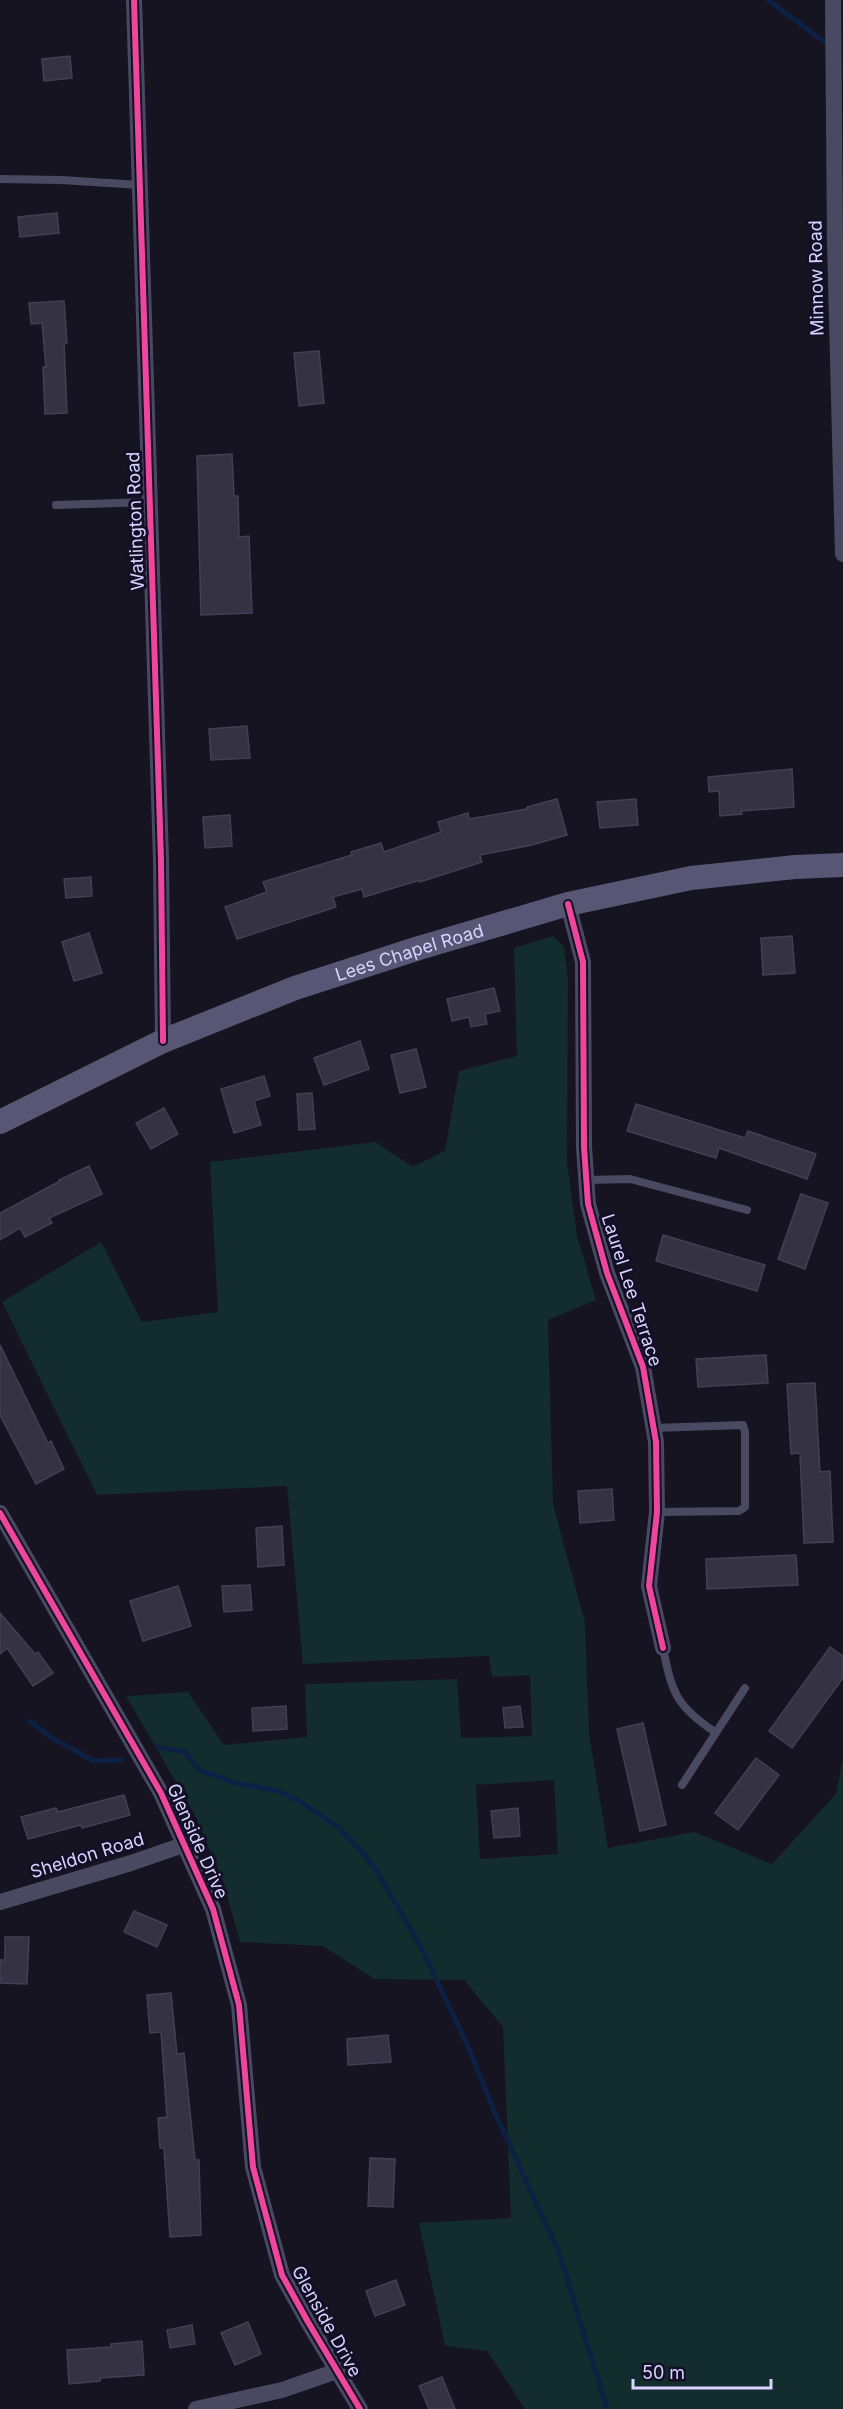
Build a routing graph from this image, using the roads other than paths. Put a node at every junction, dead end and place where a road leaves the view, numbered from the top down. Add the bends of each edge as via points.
1 (134, 0) edge
2 (833, 0) edge
3 (0, 180) edge
4 (140, 185) junction
5 (150, 502) junction
6 (56, 506) dead end
7 (843, 554) edge
8 (843, 865) edge
9 (568, 904) junction
10 (164, 1041) junction
11 (0, 1122) edge
12 (586, 1180) junction
13 (747, 1210) dead end
14 (654, 1428) junction
15 (657, 1512) junction
16 (0, 1514) edge
17 (663, 1648) joint
18 (745, 1688) dead end
19 (716, 1732) junction
20 (682, 1785) dead end
21 (186, 1844) junction
22 (0, 1902) edge
23 (337, 2371) junction
24 (196, 2409) edge
25 (360, 2409) edge

1 - 4 street, Watlington Road
2 - 7 street, Minnow Road
3 - 4 lane
4 - 5 street, Watlington Road
5 - 6 lane
5 - 10 street, Watlington Road
8 - 9 main road, Lees Chapel Road via 691,878
9 - 10 main road, Lees Chapel Road via 296,988
9 - 12 street, Laurel Lee Terrace via 583,962
10 - 11 main road, Lees Chapel Road
12 - 13 lane via 630,1179
12 - 14 street, Laurel Lee Terrace via 588,1204 607,1273 643,1366
14 - 15 street, Laurel Lee Terrace
14 - 15 lane via 743,1425 745,1432 745,1507 739,1511
15 - 17 street, Laurel Lee Terrace via 649,1586
16 - 21 street, Glenside Drive via 161,1793
17 - 19 lane via 675,1695 684,1708
18 - 19 lane
19 - 20 lane
21 - 22 street, Sheldon Road
21 - 23 street, Glenside Drive via 213,1909 239,2005 253,2167 282,2275
23 - 24 street via 282,2390
23 - 25 street, Glenside Drive

